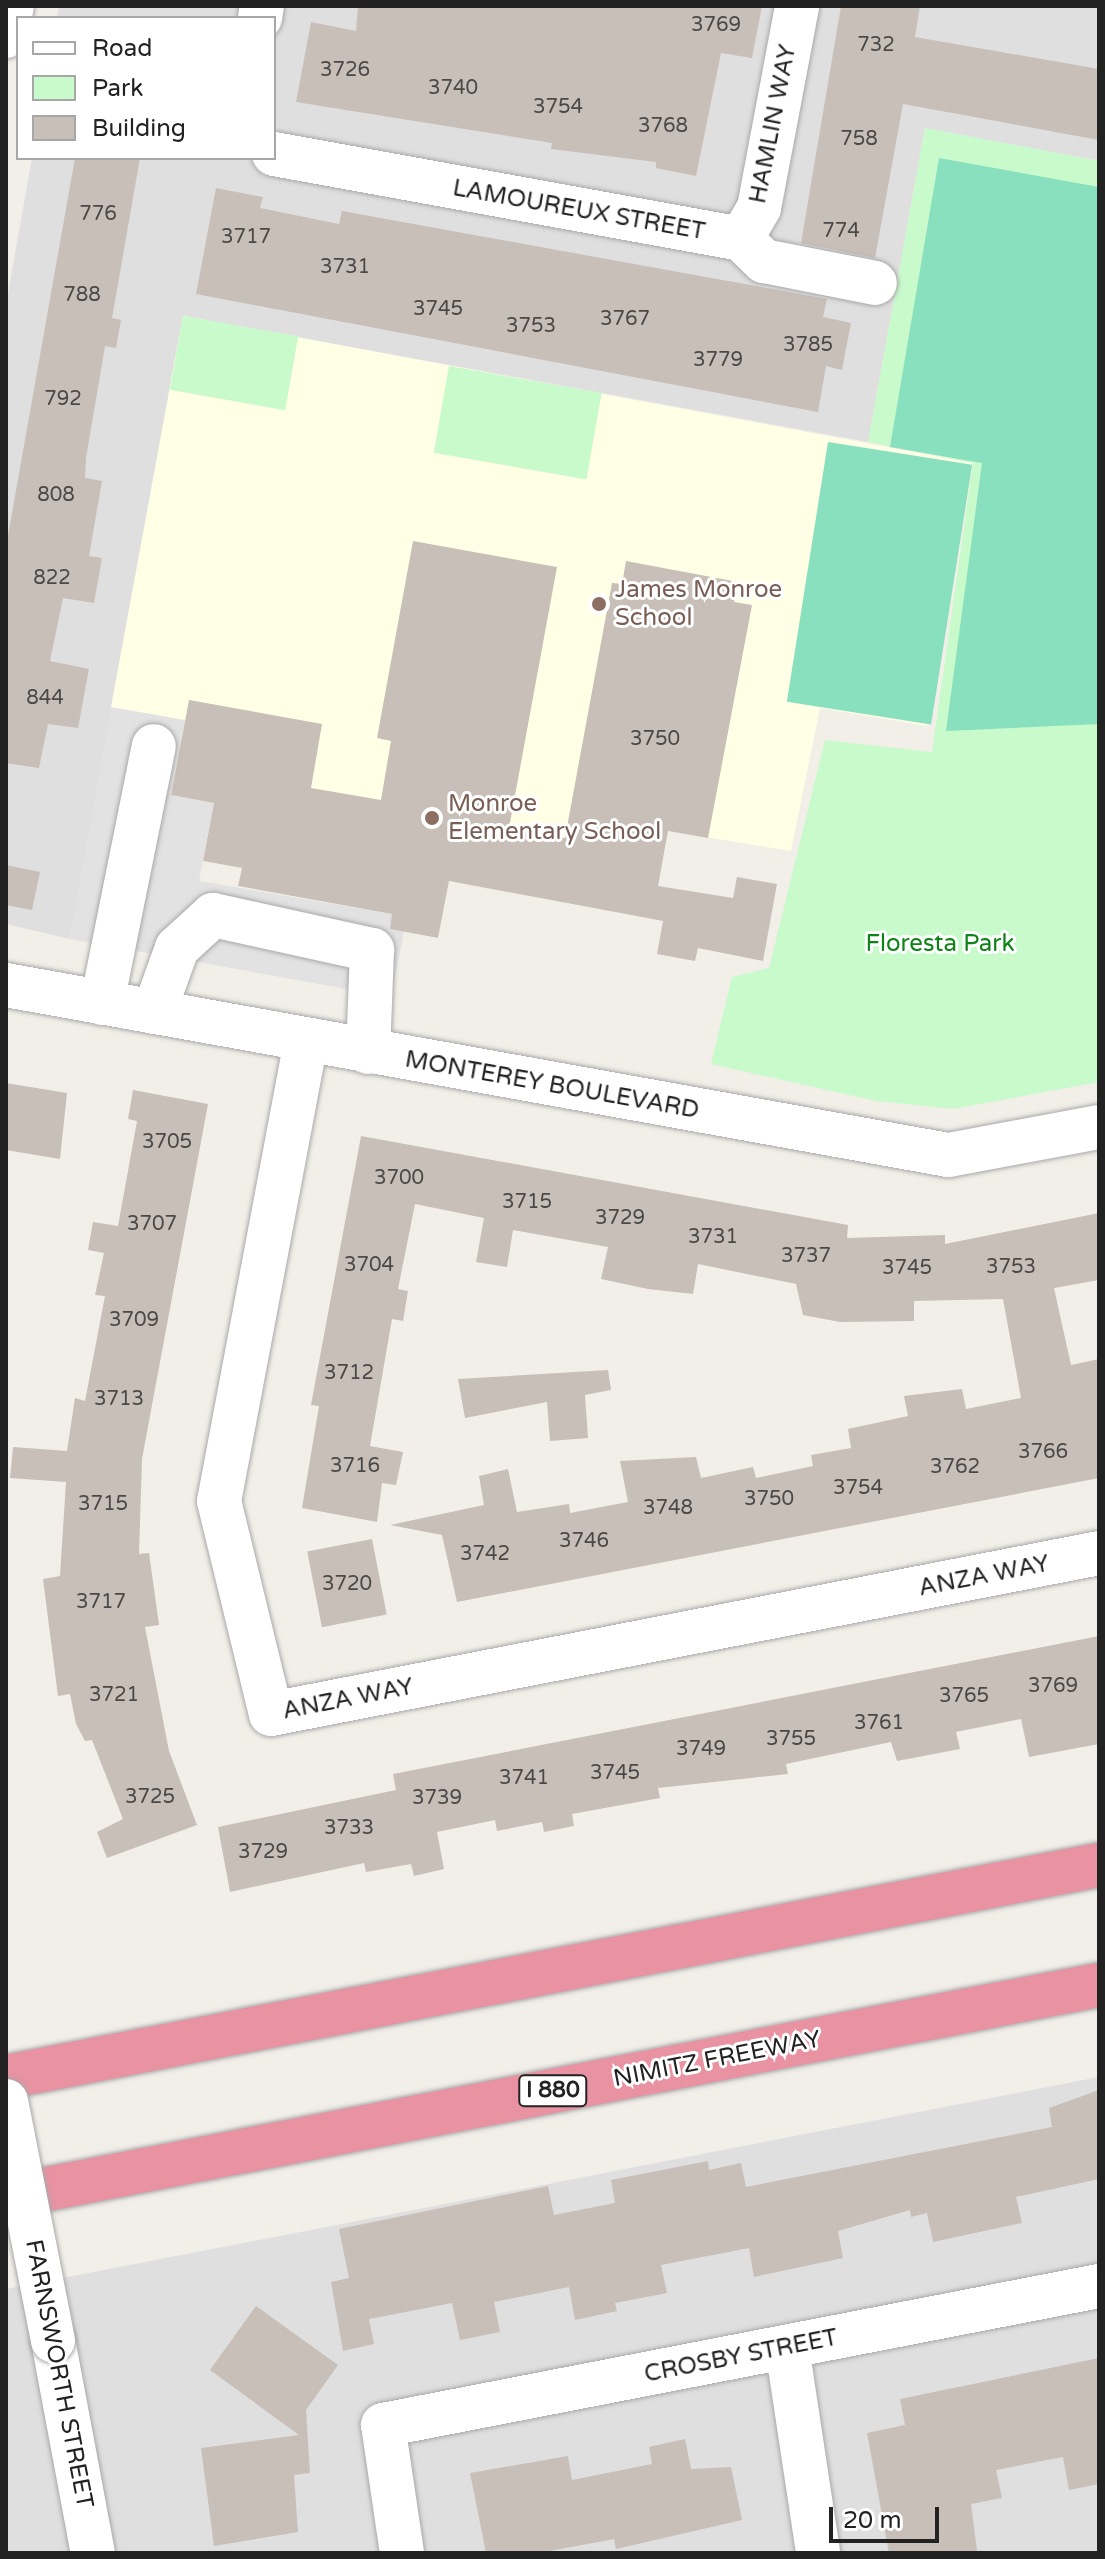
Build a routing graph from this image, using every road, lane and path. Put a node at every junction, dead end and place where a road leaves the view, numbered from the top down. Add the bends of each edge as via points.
1 (12, 6) edge
2 (797, 6) edge
3 (6, 36) edge
4 (276, 154) edge
5 (741, 239) junction
6 (875, 283) dead end
7 (154, 746) dead end
8 (10, 990) edge
9 (102, 1003) junction
10 (154, 1012) junction
11 (306, 1041) junction
12 (368, 1052) junction
13 (1099, 1127) edge
14 (1099, 1553) edge
15 (1099, 1865) edge
16 (1099, 1985) edge
17 (6, 2077) edge
18 (6, 2101) edge
19 (6, 2197) edge
20 (1099, 2286) edge
21 (787, 2347) junction
22 (93, 2553) edge
23 (402, 2553) edge
24 (818, 2553) edge

1 - 3 street
2 - 5 street, HAMLIN WAY via 759,208
4 - 5 street, LAMOUREUX STREET
5 - 6 street, LAMOUREUX STREET via 764,261
7 - 9 street
8 - 9 street, MONTEREY BOULEVARD
9 - 10 street, MONTEREY BOULEVARD
10 - 11 street, MONTEREY BOULEVARD
10 - 12 street via 177,948 213,915 372,950
11 - 12 street, MONTEREY BOULEVARD
11 - 14 street, ANZA WAY via 219,1501 271,1714
12 - 13 street, MONTEREY BOULEVARD via 948,1155
15 - 17 highway
16 - 19 highway, NIMITZ FREEWAY / I 880
18 - 22 street, FARNSWORTH STREET, bridge
20 - 21 street, CROSBY STREET
21 - 23 street, CROSBY STREET via 383,2425
21 - 24 street

